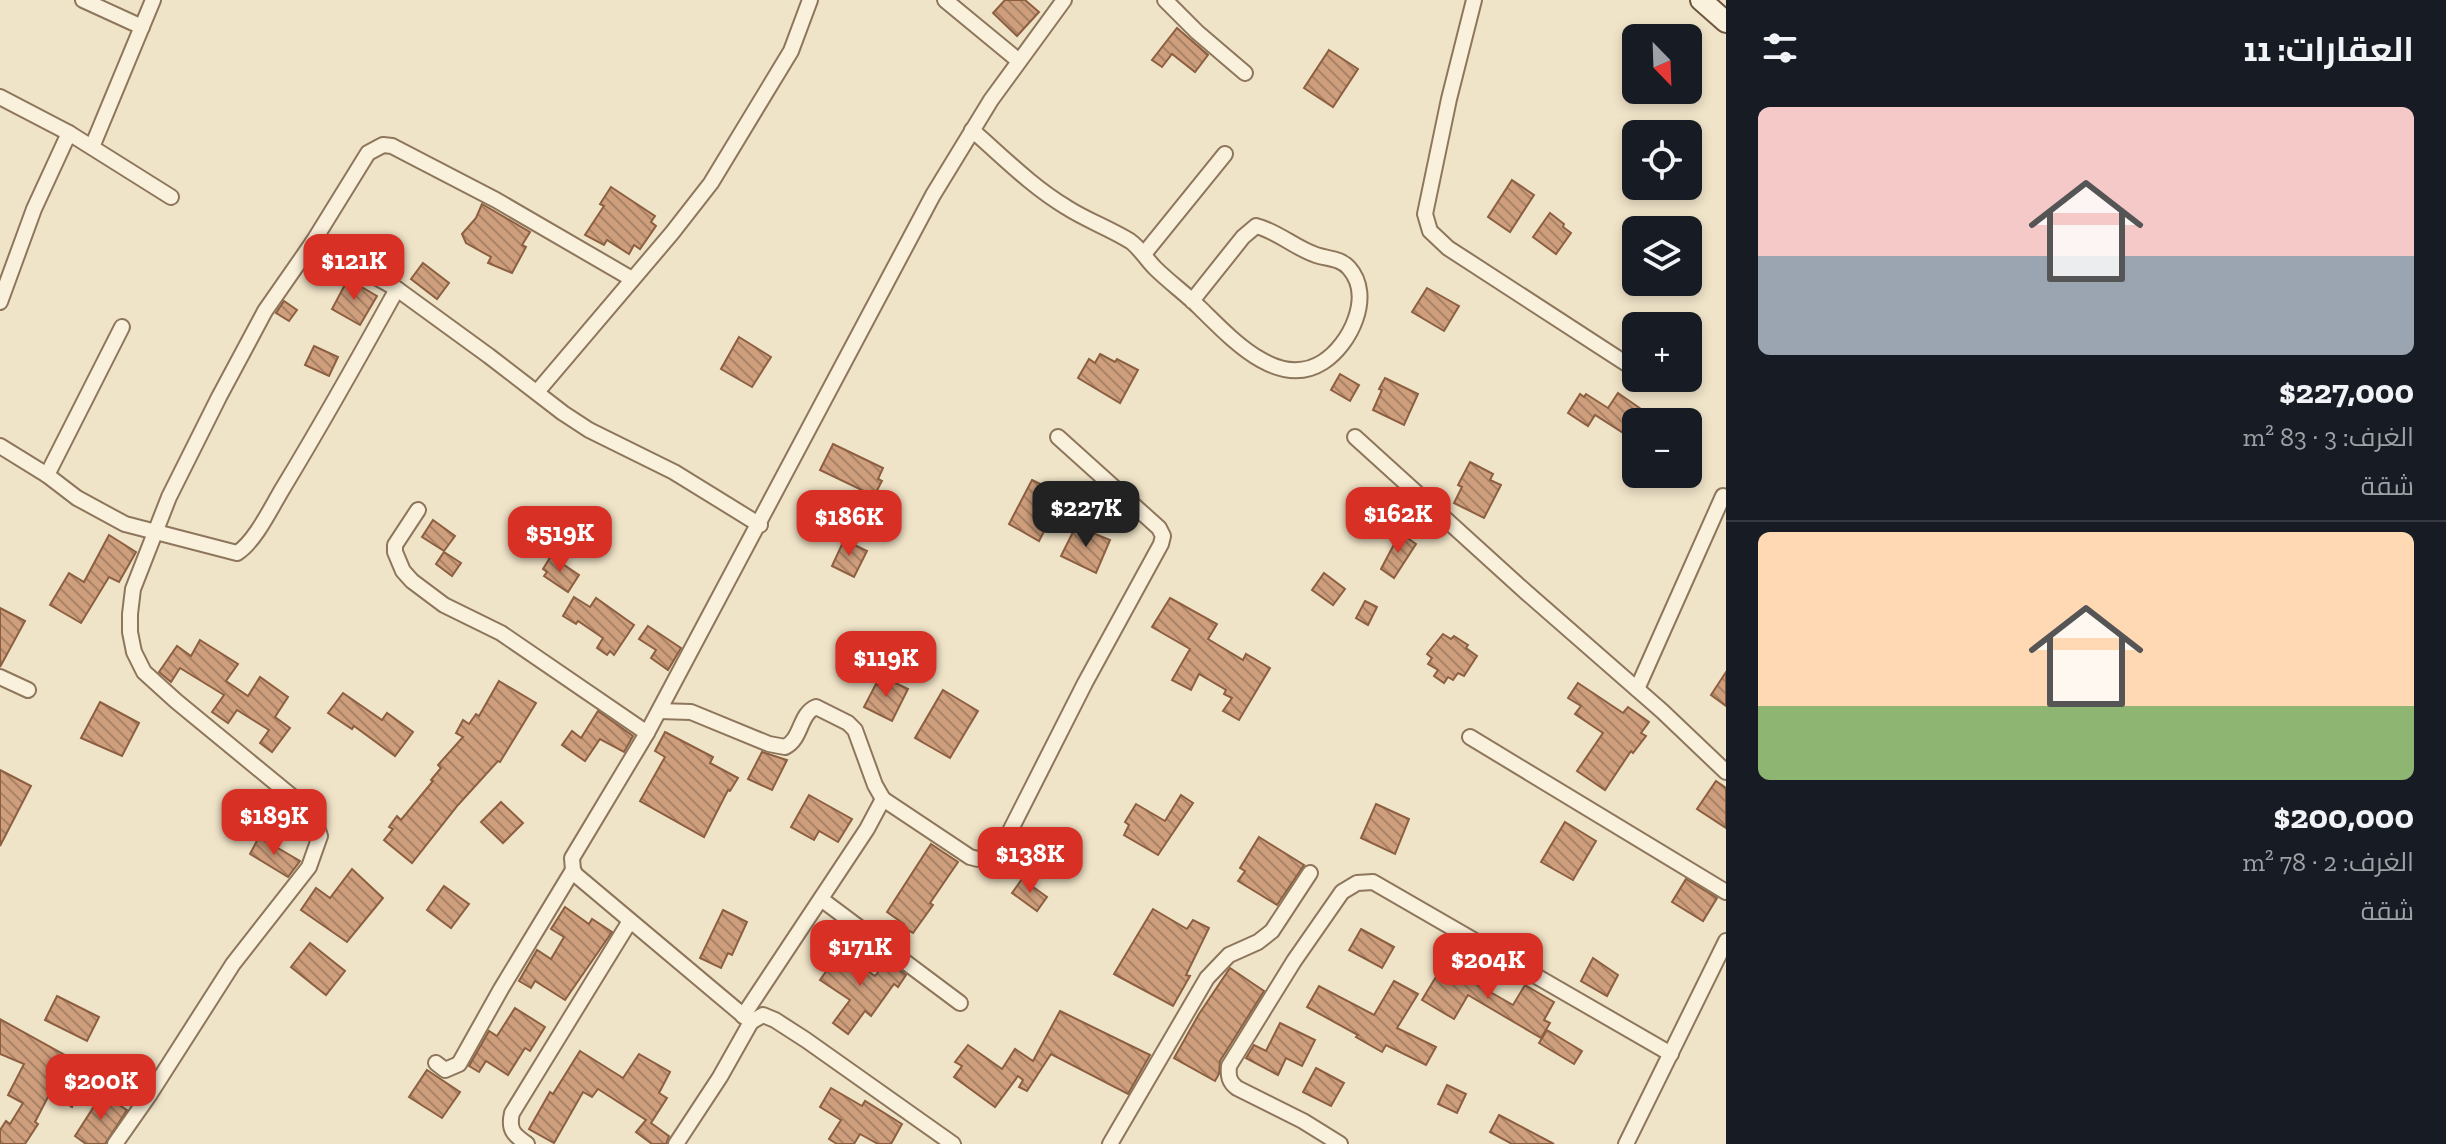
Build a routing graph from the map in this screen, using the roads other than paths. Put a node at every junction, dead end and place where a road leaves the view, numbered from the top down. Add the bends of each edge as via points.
1 (83, 0) edge
2 (153, 0) edge
3 (810, 0) edge
4 (945, 0) edge
5 (1064, 0) edge
6 (1165, 0) edge
7 (1474, 0) edge
8 (1701, 0) edge
9 (1726, 22) edge
10 (142, 27) junction
11 (1019, 61) junction
12 (1245, 73) dead end
13 (0, 97) edge
14 (972, 130) junction
15 (69, 133) junction
16 (92, 147) junction
17 (1225, 154) dead end
18 (171, 197) dead end
19 (313, 242) junction
20 (1144, 254) junction
21 (632, 279) junction
22 (397, 289) junction
23 (1192, 301) junction
24 (0, 302) edge
25 (122, 327) dead end
26 (1622, 361) edge
27 (537, 392) junction
28 (1058, 437) dead end
29 (1355, 437) dead end
30 (0, 446) edge
31 (47, 475) junction
32 (1723, 496) dead end
33 (418, 510) dead end
34 (760, 525) junction
35 (156, 532) junction
36 (0, 677) edge
37 (1637, 689) junction
38 (28, 690) dead end
39 (659, 711) junction
40 (647, 733) junction
41 (1470, 737) dead end
42 (1726, 772) edge
43 (883, 799) junction
44 (573, 870) junction
45 (1310, 873) dead end
46 (1726, 892) edge
47 (821, 899) junction
48 (630, 921) junction
49 (1726, 941) edge
50 (960, 1003) dead end
51 (747, 1019) junction
52 (1671, 1054) junction
53 (436, 1063) dead end
54 (115, 1144) edge
55 (527, 1144) edge
56 (676, 1144) edge
57 (953, 1144) edge
58 (1110, 1144) edge
59 (1340, 1144) edge
60 (1626, 1144) edge

1 - 10 street
2 - 10 street
3 - 21 street via 791,51 711,183
4 - 11 street
5 - 11 street
6 - 12 street
7 - 26 street via 1425,214 1427,226 1448,248
8 - 9 street
10 - 16 street
11 - 14 street
13 - 15 street
14 - 20 street via 1045,193
14 - 34 street via 909,238
15 - 16 street
15 - 24 street
16 - 18 street
17 - 20 street
19 - 21 street via 368,153 392,146
19 - 22 street
19 - 35 street via 246,345
20 - 23 street
21 - 27 street
22 - 27 street
22 - 35 street via 244,548 233,554
23 - 23 street via 1256,226 1315,255 1341,261 1359,292 1350,334 1320,364 1297,370 1261,360
25 - 31 street
27 - 34 street via 589,430 674,472
28 - 43 street via 1159,528 1161,544 997,854 981,860 970,857
29 - 37 street
30 - 31 street
31 - 35 street via 125,524
32 - 37 street
33 - 40 street via 395,545 398,561 412,581 444,605 501,633
34 - 39 street
35 - 54 street via 133,589 130,614 134,652 144,672 306,808 320,836 309,867 233,964
36 - 38 street
37 - 42 street
39 - 40 street
39 - 43 street via 691,712 785,747 796,739 807,712 816,707 855,730
40 - 44 street via 574,854
41 - 46 street
43 - 47 street
44 - 48 street
44 - 53 street via 459,1064 445,1070
45 - 58 street via 1272,931 1229,955 1207,978
47 - 50 street
47 - 51 street
48 - 51 street
48 - 55 street via 512,1113 511,1129
49 - 52 street
51 - 56 street via 720,1077
51 - 57 street via 763,1015 775,1020
52 - 59 street via 1373,882 1357,883 1342,892 1302,950 1228,1074 1237,1088
52 - 60 street

